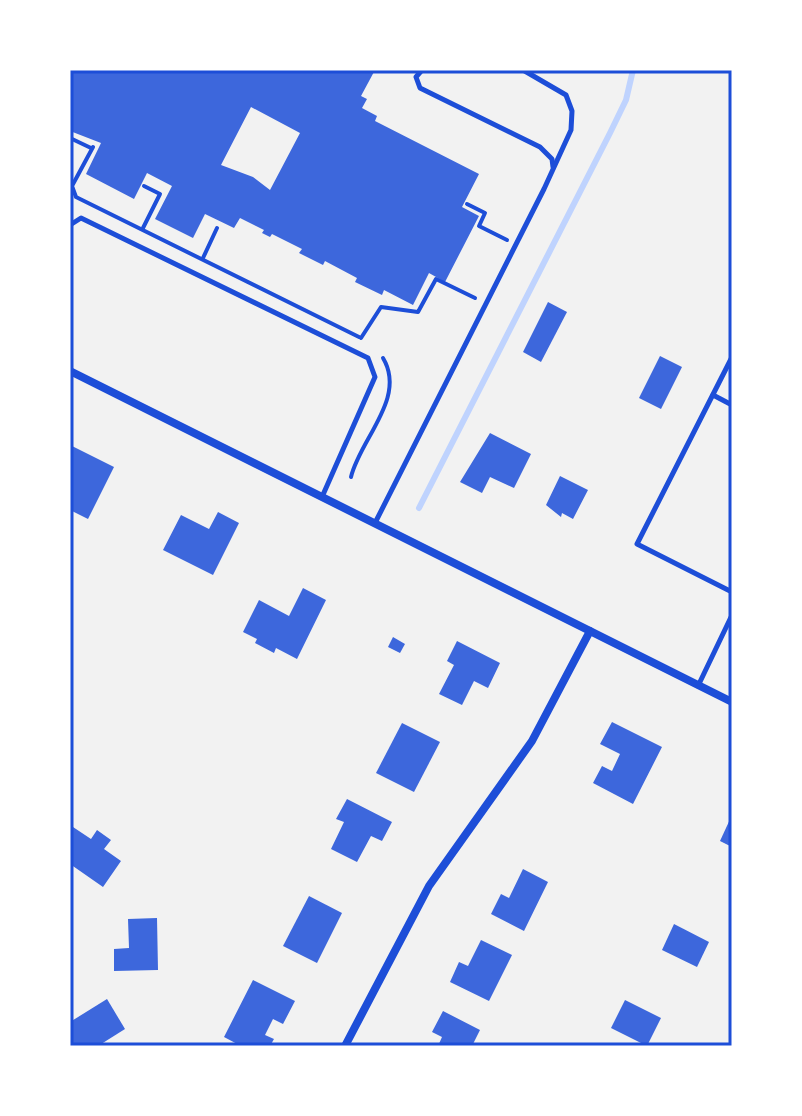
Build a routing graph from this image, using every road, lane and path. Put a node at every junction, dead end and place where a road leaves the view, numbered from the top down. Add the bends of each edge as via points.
1 (422, 70) edge
2 (523, 70) edge
3 (70, 138) edge
4 (553, 168) junction
5 (144, 186) dead end
6 (76, 197) dead end
7 (467, 204) dead end
8 (70, 225) edge
9 (143, 228) dead end
10 (217, 228) dead end
11 (516, 245) junction
12 (203, 258) dead end
13 (486, 304) junction
14 (361, 338) dead end
15 (732, 357) edge
16 (70, 371) edge
17 (713, 395) junction
18 (732, 405) edge
19 (322, 497) junction
20 (374, 524) junction
21 (732, 592) edge
22 (732, 615) edge
23 (590, 631) junction
24 (698, 686) junction
25 (732, 702) edge
26 (345, 1046) edge

1 - 4 lane via 416,77 420,88 540,147
2 - 4 lane via 566,95 572,111 571,130
3 - 6 path via 92,148 72,186
4 - 11 lane
5 - 9 path via 162,195
7 - 11 path via 485,213 479,226
8 - 19 lane via 81,218 368,358 375,377
10 - 12 path
11 - 13 lane
13 - 14 path via 436,279 418,312 381,307
13 - 20 lane
15 - 17 lane
16 - 19 street
17 - 18 lane
17 - 21 lane via 637,544
19 - 20 street
20 - 23 street
22 - 24 lane
23 - 24 street
23 - 26 street via 532,741 429,886
24 - 25 street

